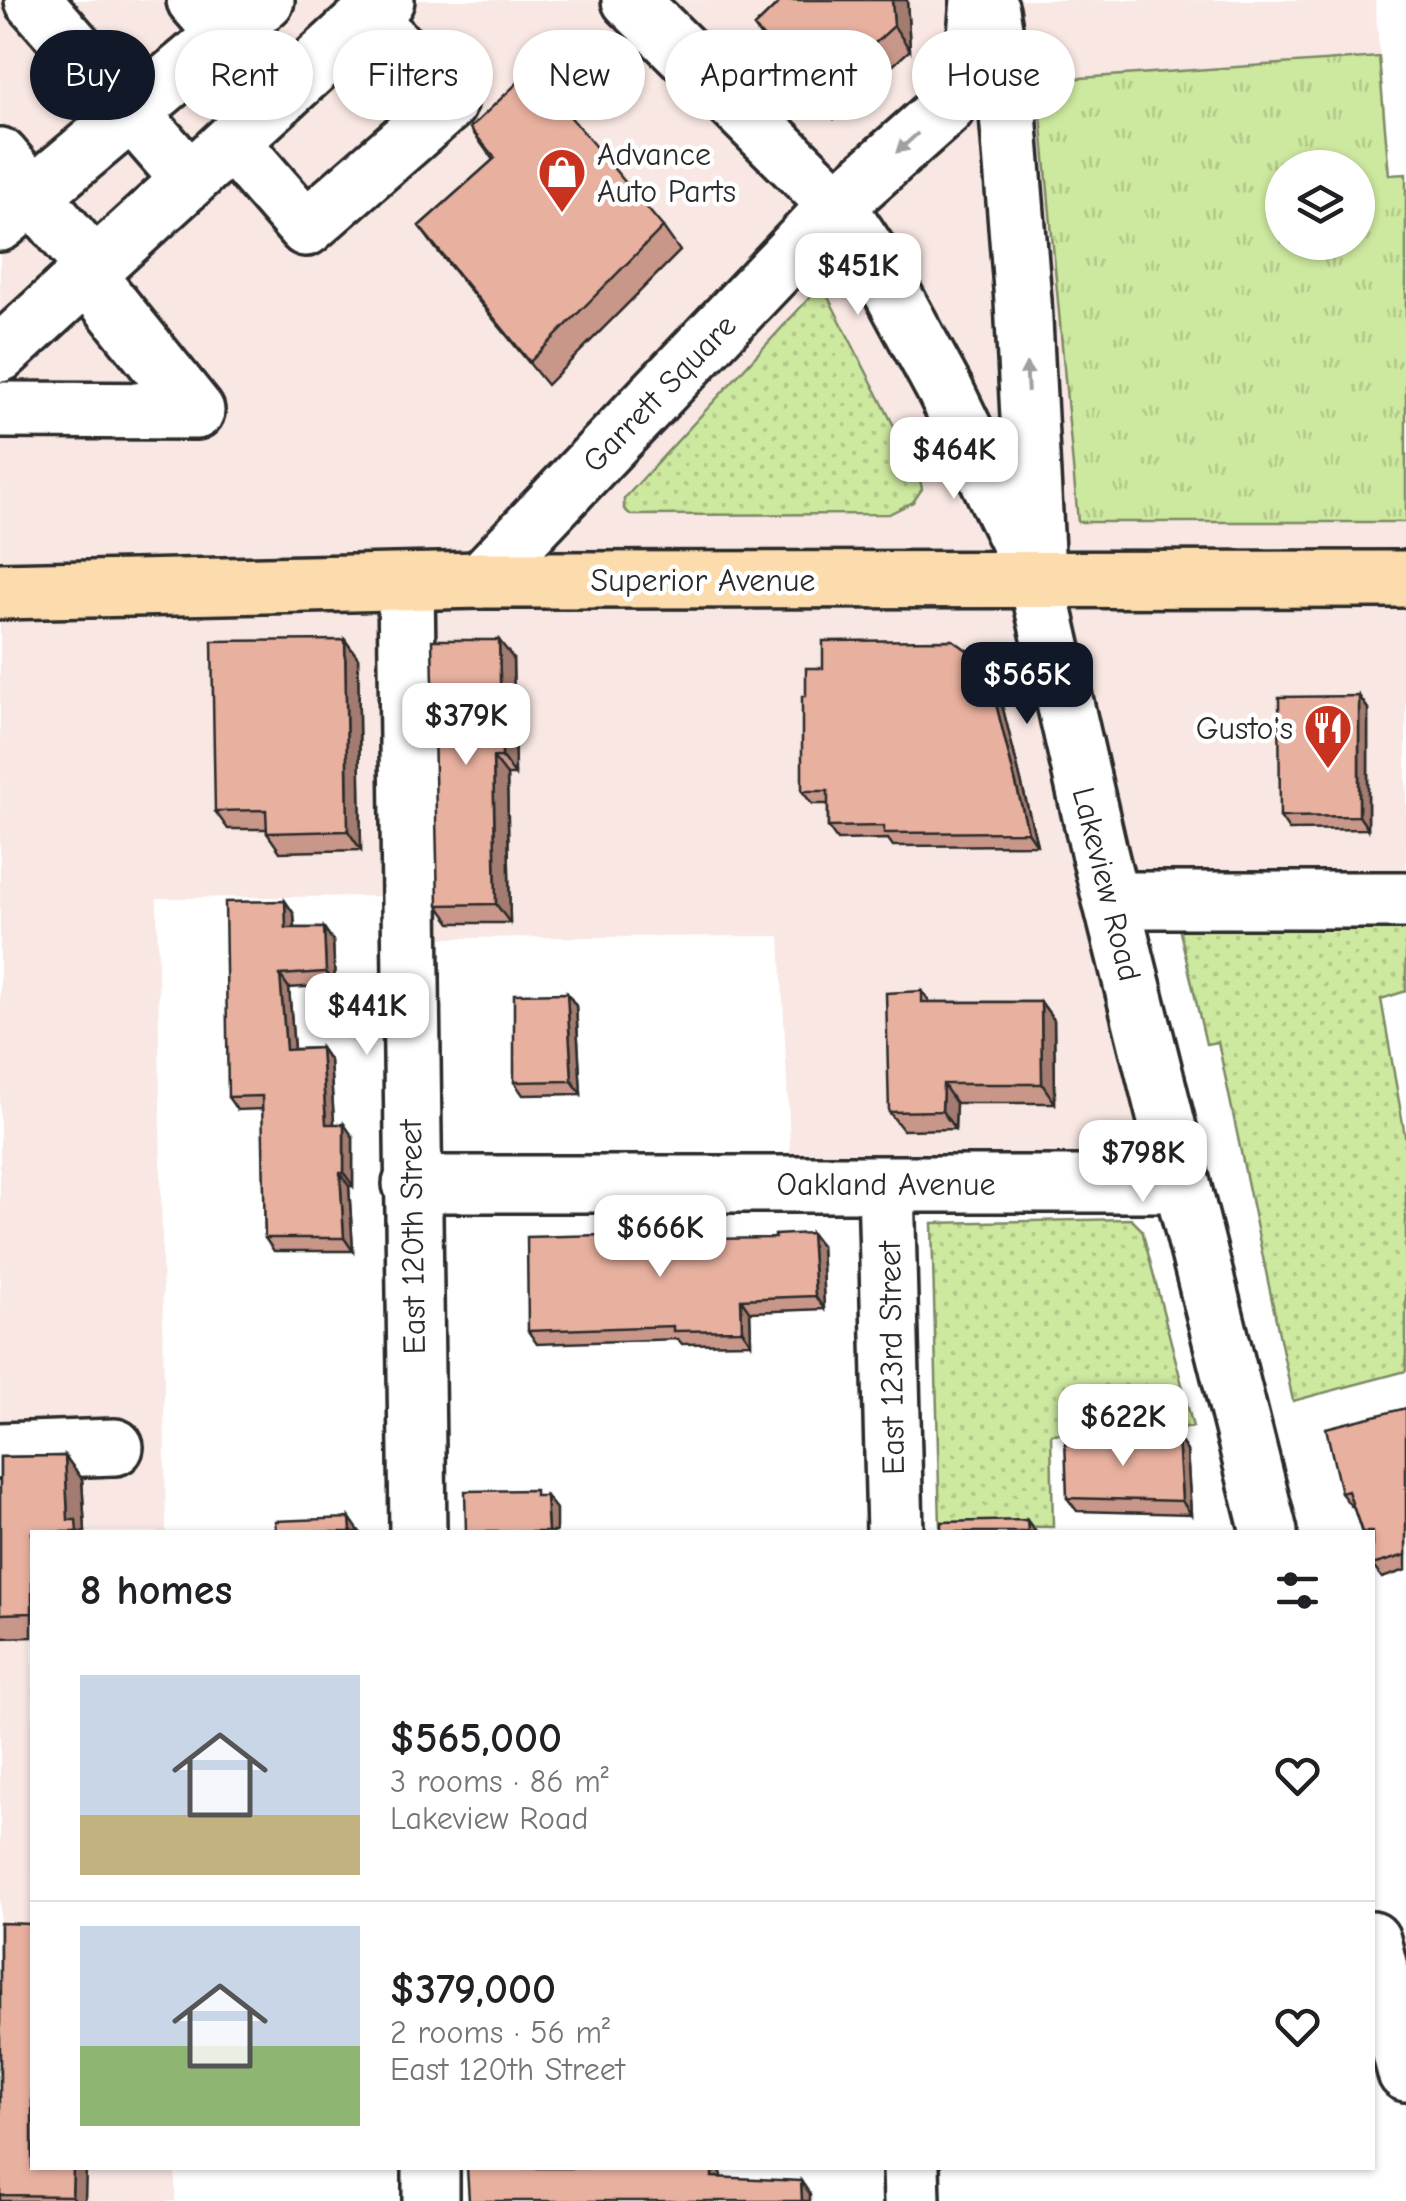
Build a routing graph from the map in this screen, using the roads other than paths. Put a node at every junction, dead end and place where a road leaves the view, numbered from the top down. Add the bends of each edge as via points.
1 (33, 0) edge
2 (266, 0) edge
3 (630, 0) edge
4 (979, 0) edge
5 (989, 0) edge
6 (374, 6) edge
7 (211, 18) edge
8 (58, 30) edge
9 (313, 65) edge
10 (155, 87) edge
11 (126, 120) edge
12 (135, 120) edge
13 (255, 120) edge
14 (232, 142) junction
15 (0, 156) edge
16 (190, 180) junction
17 (837, 206) junction
18 (18, 210) edge
19 (91, 271) junction
20 (0, 354) edge
21 (0, 410) edge
22 (1406, 579) edge
23 (482, 580) junction
24 (1037, 580) junction
25 (406, 582) junction
26 (0, 591) edge
27 (1111, 900) junction
28 (1406, 900) edge
29 (411, 1184) junction
30 (886, 1184) junction
31 (1181, 1184) junction
32 (0, 1424) edge
33 (0, 1451) edge
34 (418, 1530) edge
35 (895, 1530) edge
36 (1269, 1530) edge
37 (1375, 1952) edge
38 (1406, 2073) edge
39 (431, 2170) edge
40 (911, 2170) edge
41 (432, 2201) edge
42 (912, 2201) edge

1 - 8 street
2 - 7 street
3 - 17 street, Lakeview Road
4 -> 17 street, Garrett Square via 975,47 946,108
24 -> 5 street via 1008,114
6 - 9 street
6 - 14 street via 448,104 306,228
7 - 10 street
11 - 18 street
12 - 16 street
13 - 14 street
14 - 16 street
15 - 18 street
16 - 19 street
17 - 23 street, Garrett Square
17 - 24 street, Lakeview Road via 945,390
18 - 19 street
19 - 20 street
19 - 21 street via 196,411
22 - 24 main road, Superior Avenue
23 - 24 main road, Superior Avenue
23 - 25 main road, Superior Avenue
24 - 27 street, Lakeview Road
25 - 26 main road, Superior Avenue
25 - 29 street, East 120th Street
27 - 28 street
27 - 31 street, Lakeview Road
29 - 30 street, Oakland Avenue
29 - 34 street, East 120th Street
30 - 31 street, Oakland Avenue
30 - 35 street, East 123rd Street
31 - 36 street, Lakeview Road
32 - 33 street via 107,1434
37 - 38 street
39 - 41 street
40 - 42 street

